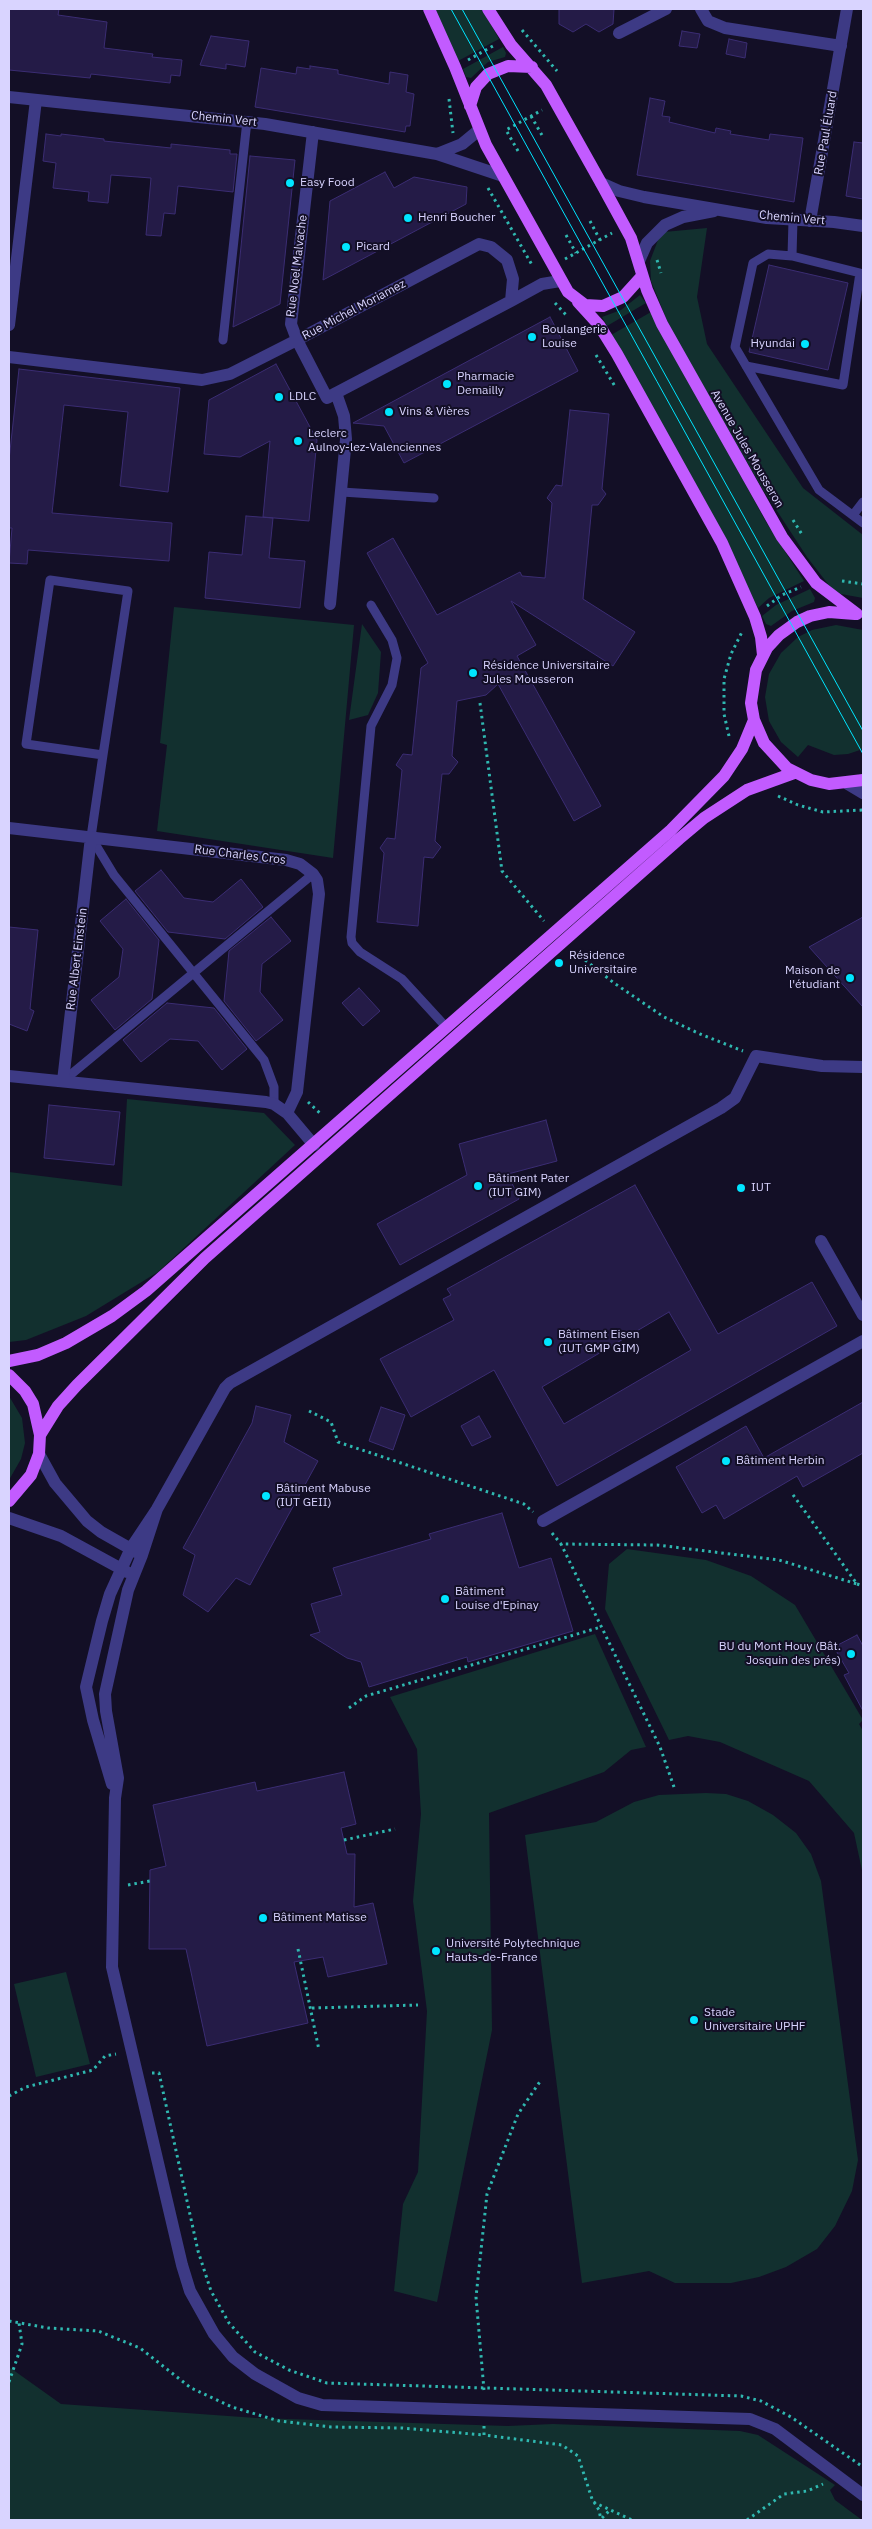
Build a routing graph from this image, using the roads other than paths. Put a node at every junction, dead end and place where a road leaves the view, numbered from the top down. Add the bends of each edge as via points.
1 (429, 9) edge
2 (488, 9) edge
3 (666, 9) edge
4 (700, 9) edge
5 (847, 9) edge
6 (618, 33) dead end
7 (841, 46) junction
8 (532, 67) junction
9 (9, 97) edge
10 (36, 100) junction
11 (470, 106) junction
12 (247, 121) junction
13 (479, 130) junction
14 (313, 132) junction
15 (437, 154) junction
16 (503, 176) junction
17 (601, 183) junction
18 (721, 209) junction
19 (794, 220) junction
20 (810, 220) junction
21 (863, 226) edge
22 (792, 256) junction
23 (639, 261) junction
24 (642, 276) junction
25 (560, 281) junction
26 (511, 301) junction
27 (578, 302) junction
28 (9, 325) edge
29 (223, 340) dead end
30 (297, 340) junction
31 (9, 357) edge
32 (746, 366) junction
33 (336, 393) junction
34 (342, 492) junction
35 (434, 498) dead end
36 (863, 502) edge
37 (853, 515) junction
38 (863, 523) edge
39 (330, 604) dead end
40 (371, 605) dead end
41 (860, 615) edge
42 (763, 655) junction
43 (754, 720) junction
44 (104, 755) junction
45 (794, 772) junction
46 (863, 780) edge
47 (848, 784) junction
48 (863, 793) edge
49 (9, 828) edge
50 (91, 837) junction
51 (313, 874) junction
52 (193, 972) junction
53 (447, 1028) junction
54 (863, 1067) edge
55 (9, 1076) edge
56 (63, 1081) junction
57 (274, 1104) junction
58 (286, 1113) junction
59 (314, 1145) junction
60 (821, 1241) dead end
61 (863, 1315) edge
62 (863, 1341) edge
63 (9, 1361) edge
64 (9, 1375) edge
65 (40, 1435) junction
66 (39, 1454) junction
67 (9, 1501) edge
68 (157, 1509) junction
69 (9, 1518) edge
70 (543, 1521) road end
71 (130, 1548) junction
72 (142, 1555) junction
73 (121, 1568) junction
74 (133, 1575) junction
75 (115, 1798) junction
76 (863, 2495) edge

1 - 11 main road
2 - 8 main road via 506,39
3 - 6 street
4 - 7 street via 708,21 725,28
5 - 7 street, Rue Paul Éluard
7 - 20 street, Rue Paul Éluard
8 - 11 main road via 513,65 492,71 476,87
8 - 17 main road, Avenue Jules Mousseron via 556,102
9 - 10 street, Chemin Vert
10 - 12 street, Chemin Vert
10 - 28 street
11 - 13 main road
12 - 14 street, Chemin Vert
12 - 29 lane
13 - 15 street via 462,144
13 - 16 main road
14 - 15 street, Chemin Vert
14 - 30 street, Rue Noel Malvache via 290,324
15 - 16 street, Chemin Vert
16 - 25 main road
17 - 18 street, Chemin Vert via 632,195
17 - 23 main road, Avenue Jules Mousseron via 629,234
18 - 19 street, Chemin Vert
18 - 23 street, Chemin Vert via 677,219 660,229 650,238
19 - 20 street, Chemin Vert
19 - 22 lane
20 - 21 street, Chemin Vert
22 - 32 lane via 768,254 754,263 735,347
22 - 32 lane via 860,273 843,385
23 - 24 main road, Avenue Jules Mousseron
24 - 27 main road via 628,293 614,302 597,306
24 - 41 main road, Avenue Jules Mousseron via 657,314 782,537 816,583
25 - 26 street via 546,283
25 - 27 main road
26 - 30 street, Rue Michel Moriamez via 513,279 507,260 491,246 479,244
26 - 33 street
27 - 42 main road via 604,332 722,543 755,617
30 - 31 street via 230,374 202,380
30 - 33 street, Rue Michel Moriamez via 327,398
32 - 37 lane via 819,490
33 - 34 street via 346,426
34 - 35 lane
34 - 39 street
36 - 37 lane
37 - 38 lane
40 - 53 lane via 392,640 397,658 392,685 371,726 352,943 360,952 402,979
41 - 42 main road via 829,612 802,620 779,635
42 - 43 main road via 752,687
43 - 45 main road via 768,750
43 - 53 main road via 738,756 718,782 671,830
44 - 44 lane via 128,591 50,580 26,744
44 - 50 lane
45 - 47 main road via 820,782
45 - 65 main road via 761,783 731,800 684,835 205,1258 84,1378 58,1406
46 - 47 main road
47 - 48 street
49 - 50 street, Rue Charles Cros
50 - 51 street, Rue Charles Cros via 293,861
50 - 52 lane via 114,875
50 - 56 street, Rue Albert Einstein
51 - 52 lane
51 - 58 street via 319,888 318,904 297,1092
52 - 56 lane
52 - 57 lane via 264,1060 274,1088
53 - 59 main road
54 - 68 street via 822,1066 756,1056 735,1098 721,1108 230,1383 220,1395
55 - 56 street
56 - 57 street
57 - 58 street
58 - 59 street
59 - 63 main road via 146,1291 112,1316 52,1350
60 - 61 street
62 - 70 street
64 - 65 main road via 33,1404
65 - 66 main road
66 - 67 main road via 27,1482
66 - 71 street via 55,1483 87,1521
68 - 71 street
68 - 72 street
69 - 73 street via 61,1536
71 - 72 street
71 - 73 street
72 - 74 street
73 - 74 street
73 - 75 street via 104,1615 86,1687
74 - 75 street via 105,1694 117,1771
75 - 76 street via 120,1886 112,1967 186,2279 206,2322 233,2357 283,2391 322,2405 750,2419 775,2429

